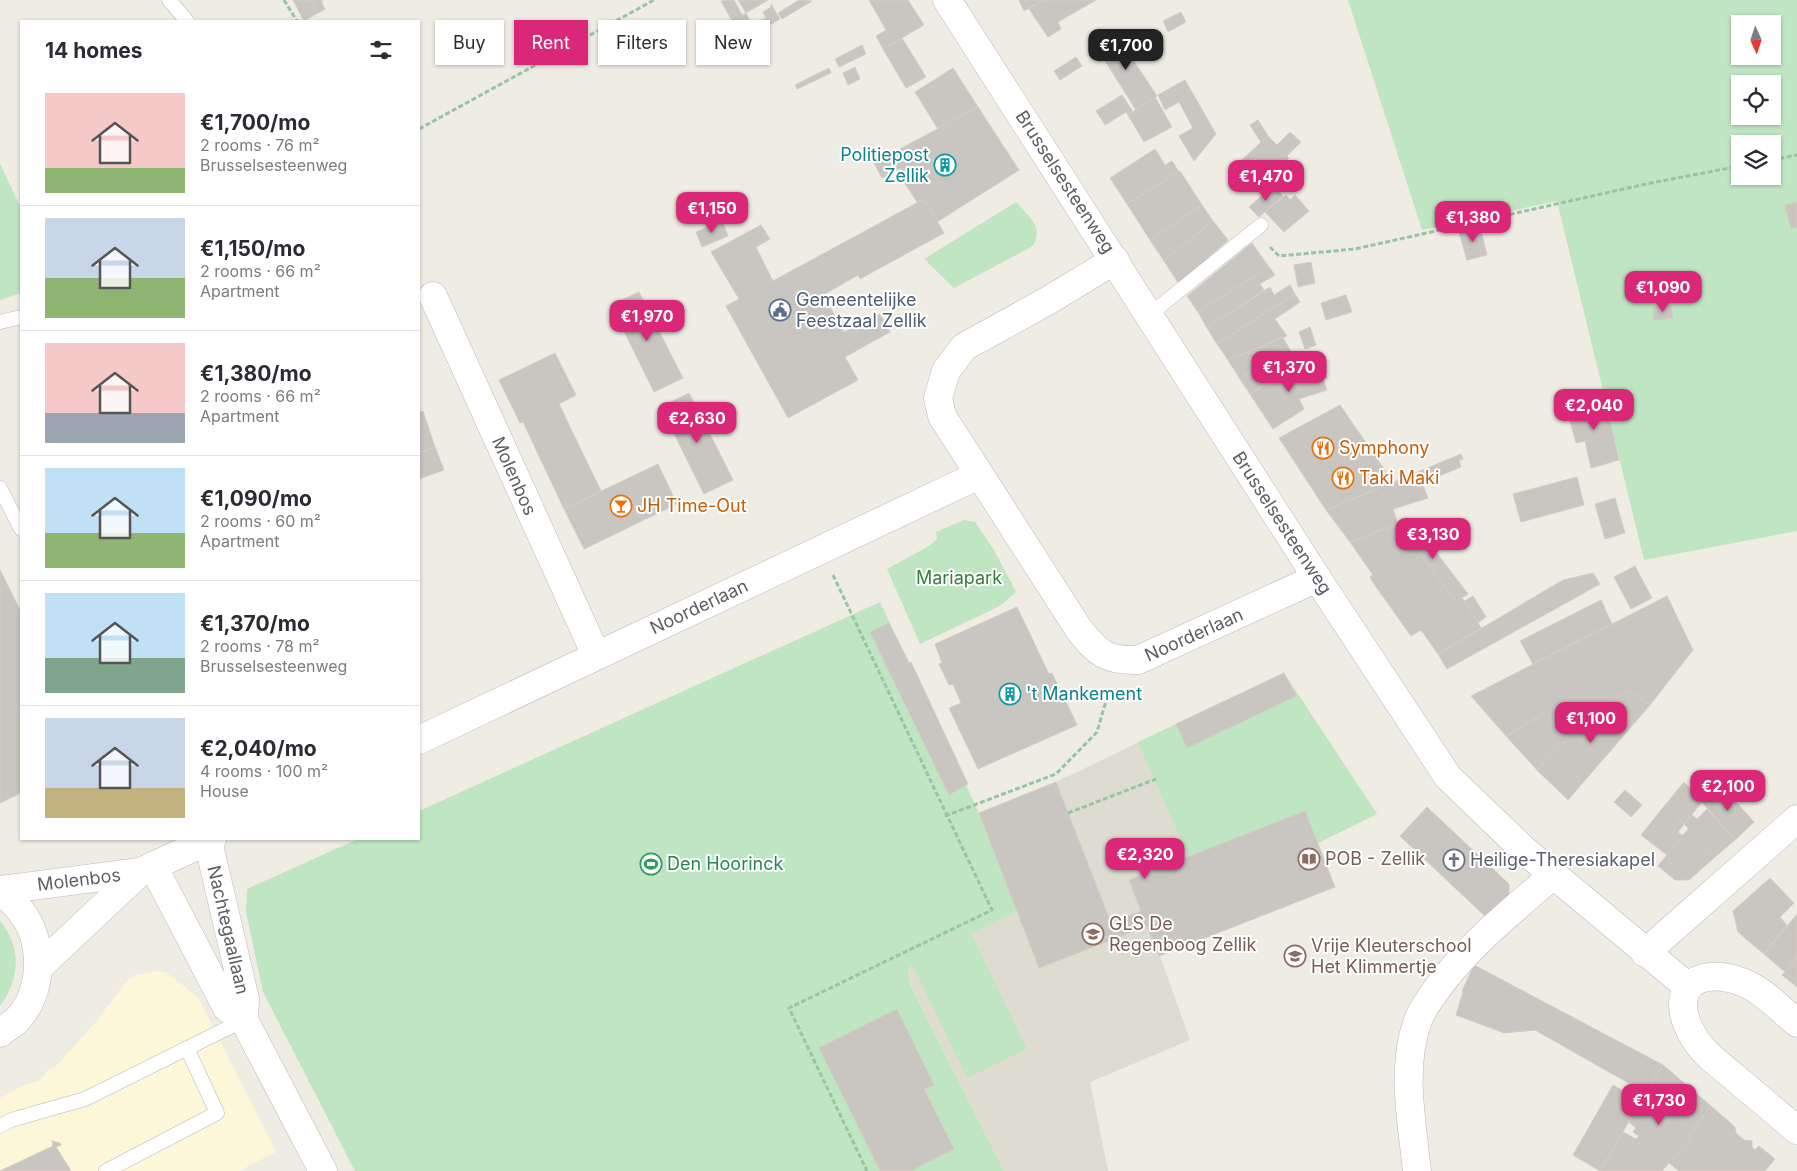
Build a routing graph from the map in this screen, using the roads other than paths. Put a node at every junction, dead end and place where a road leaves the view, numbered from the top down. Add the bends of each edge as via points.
1 (169, 0) edge
2 (948, 0) edge
3 (186, 20) edge
4 (1255, 229) road end
5 (1115, 260) junction
6 (433, 296) dead end
7 (1149, 315) junction
8 (20, 317) edge
9 (0, 322) edge
10 (979, 475) junction
11 (0, 488) edge
12 (20, 527) edge
13 (1317, 578) junction
14 (596, 655) junction
15 (420, 740) edge
16 (1797, 819) edge
17 (197, 842) edge
18 (147, 869) junction
19 (1554, 875) junction
20 (0, 891) edge
21 (1645, 953) junction
22 (39, 967) junction
23 (1687, 986) junction
24 (244, 1020) junction
25 (1797, 1023) edge
26 (0, 1033) edge
27 (187, 1048) junction
28 (0, 1126) edge
29 (1797, 1130) edge
30 (106, 1171) edge
31 (323, 1171) edge
32 (1417, 1171) edge

1 - 3 lane
2 - 5 street, Brusselsesteenweg
4 - 7 lane
5 - 7 street, Brusselsesteenweg
5 - 10 street, Noorderlaan via 964,347 946,370 938,398 942,416
6 - 14 street, Molenbos
7 - 13 street, Brusselsesteenweg
8 - 9 lane
10 - 13 street, Noorderlaan via 1092,648 1118,660 1138,660
10 - 14 street, Noorderlaan
11 - 12 lane
13 - 19 street, Brusselsesteenweg via 1448,777
14 - 15 street, Noorderlaan
16 - 21 street
17 - 18 street
17 - 24 street, Nachtegaallaan via 245,999
18 - 20 street, Molenbos
18 - 22 street, Molenbos
18 - 24 street, Nachtegaallaan via 227,1008
19 - 21 street, Brusselsesteenweg
19 - 32 street via 1464,954 1417,1021 1408,1086
20 - 22 street, Molenbos via 21,910 35,936
21 - 23 street, Brusselsesteenweg
22 - 26 street, Molenbos via 32,995 16,1020
23 - 25 street via 1711,978 1744,983
23 - 29 street via 1683,1006 1687,1025 1696,1041
24 - 27 lane
24 - 31 street, Nachtegaallaan
27 - 28 lane via 85,1099
27 - 30 lane via 217,1113

